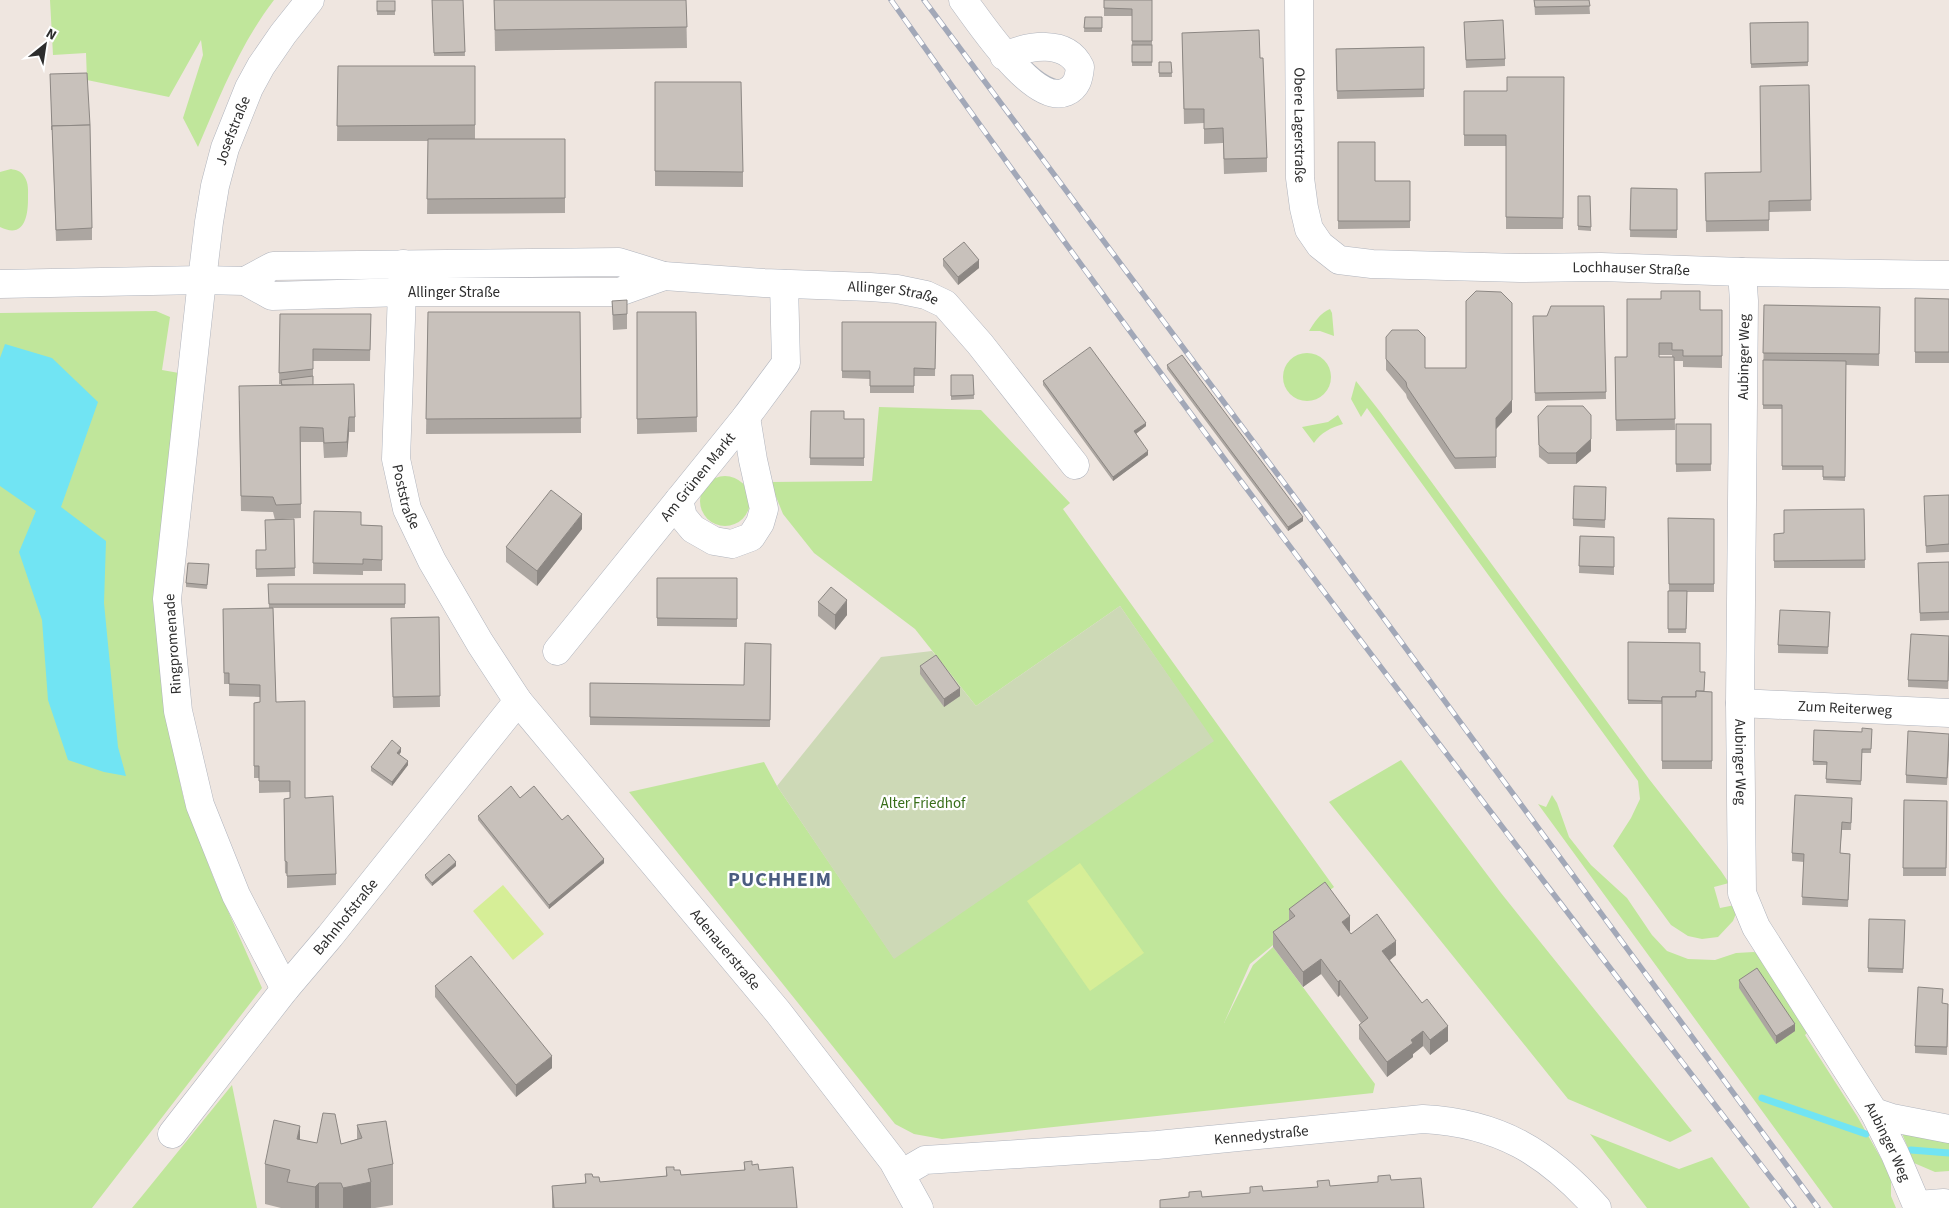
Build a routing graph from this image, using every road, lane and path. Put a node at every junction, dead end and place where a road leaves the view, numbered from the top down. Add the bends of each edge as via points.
1 (310, 0) edge
2 (963, 0) edge
3 (1298, 0) edge
4 (1004, 56) dead end
5 (1320, 245) joint
6 (403, 264) junction
7 (1742, 272) junction
8 (1949, 275) edge
9 (664, 276) junction
10 (202, 280) junction
11 (245, 281) junction
12 (0, 284) edge
13 (784, 284) junction
14 (403, 292) junction
15 (746, 417) junction
16 (1075, 465) dead end
17 (679, 500) junction
18 (557, 651) dead end
19 (518, 701) junction
20 (1740, 703) junction
21 (1949, 713) edge
22 (285, 989) junction
23 (1949, 1129) edge
24 (1885, 1133) junction
25 (172, 1134) dead end
26 (901, 1174) junction
27 (1949, 1204) edge
28 (1917, 1207) edge
29 (919, 1208) edge
30 (1597, 1208) edge

1 - 10 street, Josefstraße via 261,66 225,148 209,222
2 - 4 street
3 - 5 street, Obere Lagerstraße via 1300,178 1309,229
5 - 7 street, Lochhauser Straße via 1339,260 1372,264 1520,268 1601,266
6 - 9 street, Allinger Straße via 619,262
6 - 11 street, Allinger Straße via 274,266
6 - 14 street, Poststraße
7 - 8 street, Lochhauser Straße
7 - 20 street, Aubinger Weg
9 - 13 street, Allinger Straße
9 - 14 street, Allinger Straße via 619,292
10 - 11 street, Allinger Straße
10 - 12 street, Allinger Straße
10 - 22 street, Ringpromenade via 167,599 178,711 200,805 236,895
11 - 14 street, Allinger Straße via 272,296
13 - 15 street, Am Grünen Markt via 786,363
13 - 16 street, Allinger Straße via 897,289 926,295 944,304 980,344
14 - 19 street, Poststraße via 396,458 407,509 432,561 480,644
15 - 17 street, Am Grünen Markt
15 - 17 street via 764,509 751,537 732,544 714,541 693,529 683,517
17 - 18 street, Am Grünen Markt
19 - 22 street, Bahnhofstraße
19 - 26 street, Adenauerstraße via 778,1012
20 - 21 street, Zum Reiterweg
20 - 24 street, Aubinger Weg via 1742,893 1756,927
22 - 25 street, Bahnhofstraße
23 - 24 street via 1892,1118
24 - 28 street, Aubinger Weg
26 - 29 street, Adenauerstraße
26 - 30 street, Kennedystraße via 925,1160 1156,1145 1423,1119 1448,1120 1510,1137 1554,1165
27 - 28 street, Aubinger Weg

